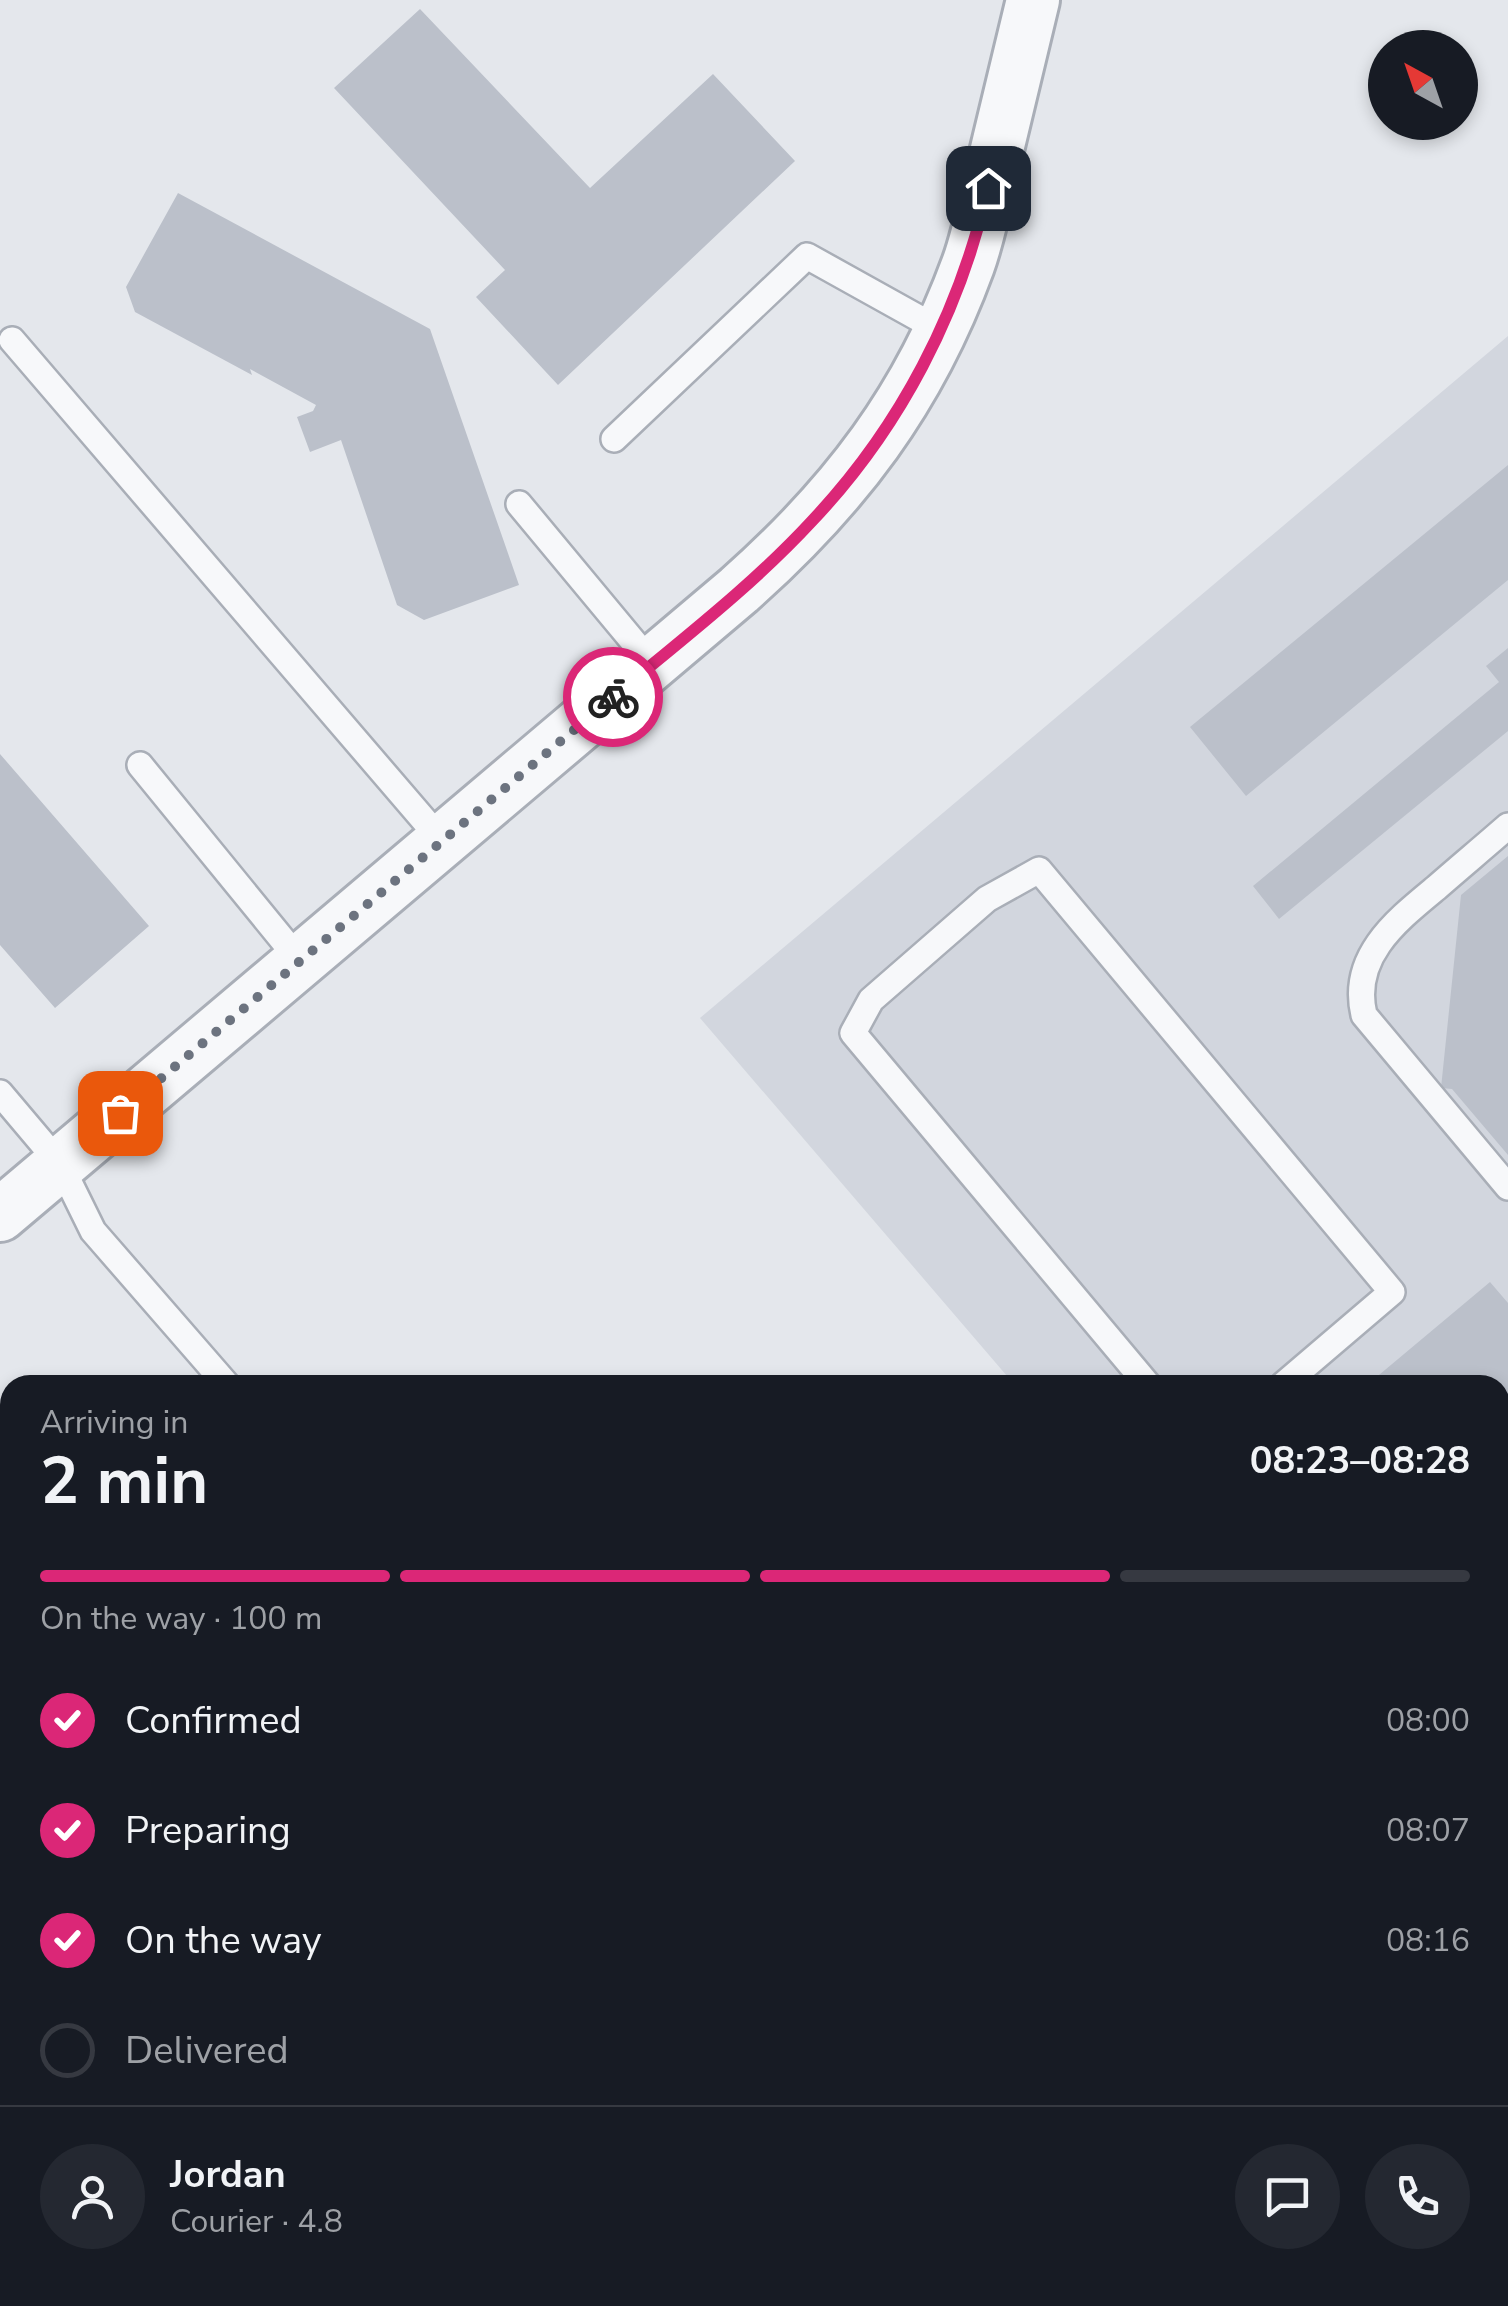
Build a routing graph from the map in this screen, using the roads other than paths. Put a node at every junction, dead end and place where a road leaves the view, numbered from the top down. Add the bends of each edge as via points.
1 (1033, 0) edge
2 (940, 330) junction
3 (12, 340) dead end
4 (614, 439) dead end
5 (519, 504) dead end
6 (652, 664) junction
7 (140, 766) dead end
8 (1508, 826) edge
9 (442, 841) junction
10 (300, 961) junction
11 (0, 1093) edge
12 (60, 1164) junction
13 (1508, 1187) edge
14 (0, 1215) edge
15 (217, 1375) edge
16 (1140, 1375) edge
17 (1295, 1375) edge

1 - 2 street via 970,262
2 - 4 lane via 807,256
2 - 6 street via 898,410 842,487 778,556
3 - 9 lane
5 - 6 lane
6 - 9 street
7 - 10 lane
8 - 13 lane via 1390,926 1369,957 1360,997 1364,1015
9 - 10 street
10 - 12 street
11 - 12 lane
12 - 14 street
12 - 15 lane via 93,1231
16 - 17 lane via 853,1033 870,1000 987,899 1039,870 1392,1292

